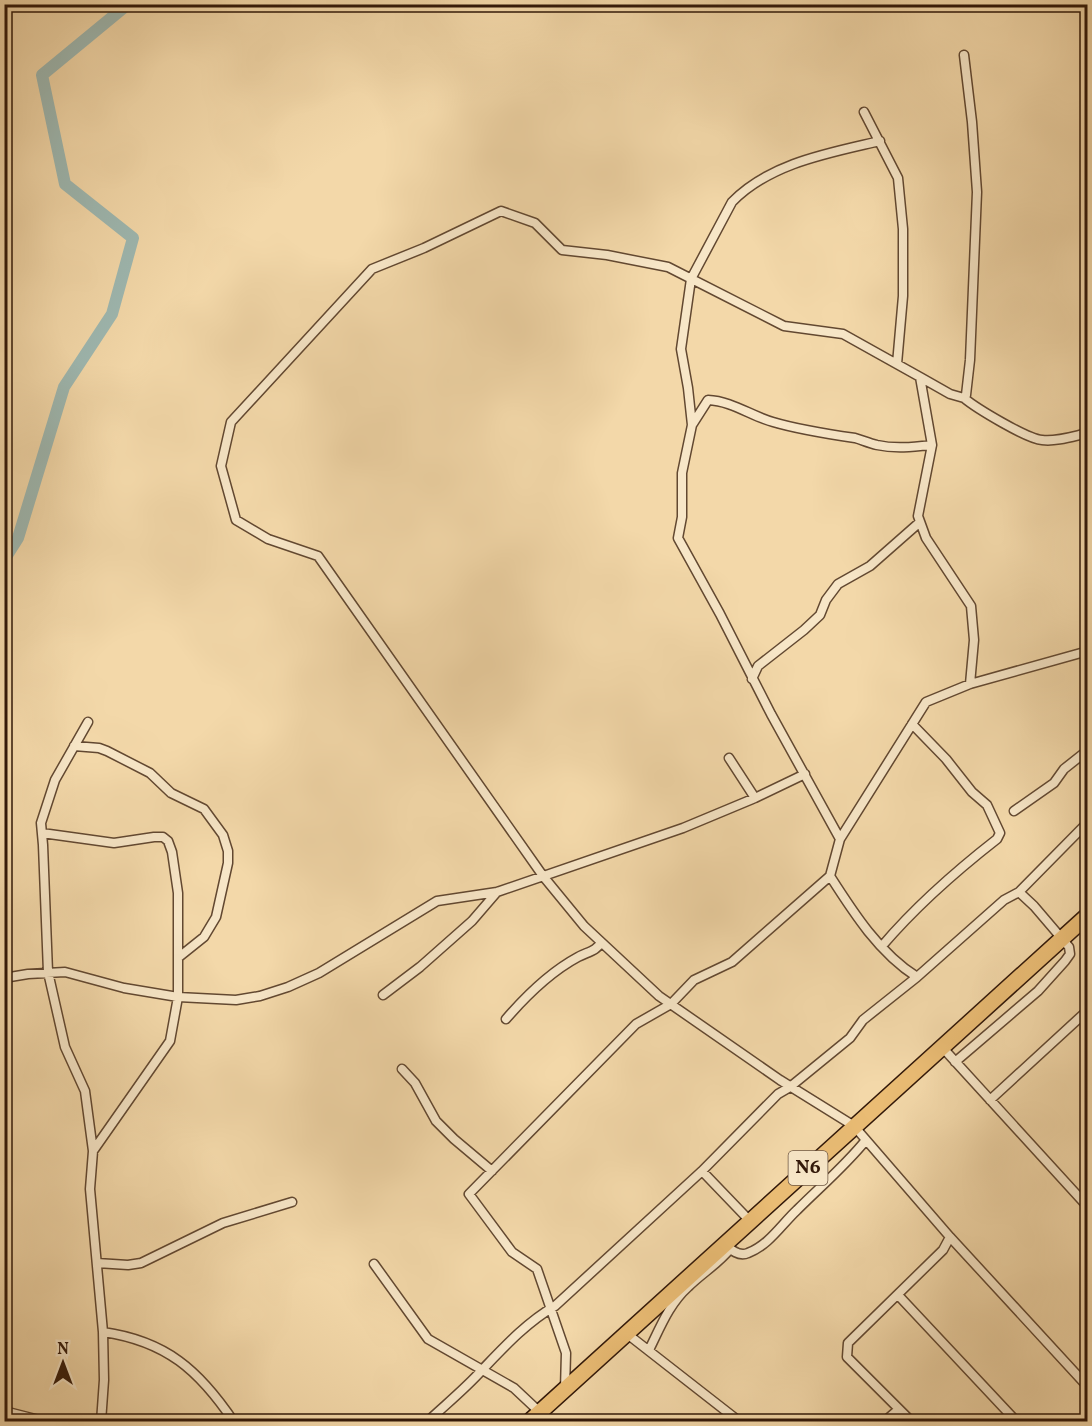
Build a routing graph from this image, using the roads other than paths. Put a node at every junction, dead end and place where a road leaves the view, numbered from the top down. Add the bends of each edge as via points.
1 (964, 55) dead end
2 (864, 112) dead end
3 (879, 141) junction
4 (691, 279) junction
5 (897, 364) junction
6 (920, 377) junction
7 (689, 394) junction
8 (964, 398) junction
9 (708, 400) junction
10 (692, 425) junction
11 (1088, 433) edge
12 (932, 445) junction
13 (920, 522) junction
14 (1088, 651) edge
15 (752, 679) junction
16 (970, 684) junction
17 (88, 722) dead end
18 (912, 724) junction
19 (74, 746) junction
20 (1088, 750) edge
21 (729, 758) dead end
22 (805, 774) junction
23 (755, 798) junction
24 (1014, 811) dead end
25 (1088, 822) edge
26 (42, 833) junction
27 (840, 839) junction
28 (543, 876) junction
29 (830, 876) junction
30 (497, 892) junction
31 (1019, 892) junction
32 (1088, 915) edge
33 (1061, 939) junction
34 (601, 942) junction
35 (882, 946) junction
36 (179, 957) junction
37 (48, 972) junction
38 (917, 977) junction
39 (4, 978) edge
40 (383, 996) dead end
41 (178, 997) junction
42 (671, 1004) junction
43 (1088, 1010) edge
44 (506, 1019) dead end
45 (942, 1047) junction
46 (955, 1062) junction
47 (402, 1070) dead end
48 (790, 1086) junction
49 (990, 1100) junction
50 (854, 1126) junction
51 (866, 1140) junction
52 (93, 1151) junction
53 (492, 1171) junction
54 (702, 1171) junction
55 (292, 1202) dead end
56 (1088, 1207) edge
57 (750, 1221) junction
58 (950, 1237) junction
59 (727, 1246) junction
60 (97, 1263) junction
61 (374, 1264) dead end
62 (897, 1295) junction
63 (550, 1309) junction
64 (103, 1332) junction
65 (626, 1333) junction
66 (649, 1350) junction
67 (481, 1371) junction
68 (1088, 1387) edge
69 (565, 1389) junction
70 (899, 1408) junction
71 (4, 1411) edge
72 (538, 1418) edge
73 (47, 1422) edge
74 (101, 1422) edge
75 (234, 1422) edge
76 (427, 1422) edge
77 (740, 1422) edge
78 (884, 1422) edge
79 (912, 1422) edge
80 (1017, 1422) edge

1 - 8 street via 977,192 970,360
2 - 3 street
3 - 4 street via 784,167 742,192 732,202
3 - 5 street via 898,178 903,230
4 - 5 street via 784,326 843,334
4 - 7 street via 681,349
4 - 28 street via 668,267 562,250 535,223 501,211 372,269 231,422 221,466 236,520 268,539 318,556
5 - 6 street
6 - 8 street
6 - 12 street
7 - 9 street
7 - 10 street
8 - 11 street via 977,409 1038,440
9 - 10 street
9 - 12 street via 780,424 876,445
10 - 15 street via 682,472 678,538
12 - 13 street
13 - 15 street via 870,566 837,584 820,615 758,666
13 - 16 street via 926,538 971,606 974,640
14 - 16 street
15 - 22 street
16 - 18 street via 926,702
17 - 19 street
18 - 27 street
18 - 35 street via 987,805 1000,833 906,918
19 - 26 street via 45,807
19 - 36 street via 107,751 150,773 171,793 204,809 224,836 228,863 216,917 204,937
20 - 24 street via 1064,769 1054,783
21 - 23 street
22 - 23 street
22 - 27 street
23 - 28 street via 683,828
25 - 31 street
26 - 36 street via 114,843 163,837 175,868
26 - 37 street
27 - 29 street
28 - 30 street
28 - 34 street
29 - 35 street via 861,925
29 - 42 street via 736,958 694,980
30 - 40 street via 472,921
30 - 41 street via 437,901 319,973 288,987 236,1000
31 - 33 street
31 - 38 street via 1004,900
32 - 33 highway, N6
33 - 45 highway, N6
33 - 46 street via 1069,947 1065,961 1038,991
34 - 42 street
34 - 44 street via 595,950 558,970
35 - 38 street
36 - 41 street
37 - 39 street
37 - 41 street via 65,972
37 - 52 street via 65,1047 85,1091
38 - 48 street
41 - 52 street via 170,1041
42 - 48 street
42 - 53 street via 636,1024
43 - 49 street
45 - 46 street
45 - 50 highway, N6
46 - 49 street
47 - 53 street via 415,1083 436,1121
48 - 50 street
48 - 54 street
49 - 56 street
50 - 51 street
50 - 57 highway, N6
51 - 58 street
51 - 59 street via 767,1242 746,1254 733,1252
52 - 60 street via 90,1189
53 - 63 street via 469,1194 512,1252 537,1269
54 - 57 street
54 - 63 street
55 - 60 street via 223,1223 141,1263
57 - 59 highway, N6
58 - 62 street via 943,1250
58 - 68 street
59 - 65 highway, N6
59 - 66 street via 720,1261 687,1287 669,1308
60 - 64 street
61 - 67 street via 428,1340
62 - 70 street via 848,1343 847,1357
62 - 80 street
63 - 67 street
63 - 69 street via 566,1353
64 - 74 street
64 - 75 street via 124,1335 170,1353 191,1368
65 - 66 street
65 - 69 highway, N6
66 - 77 street
67 - 72 street via 514,1388
67 - 76 street
69 - 72 highway, N6
70 - 78 street
70 - 79 street
71 - 73 street

